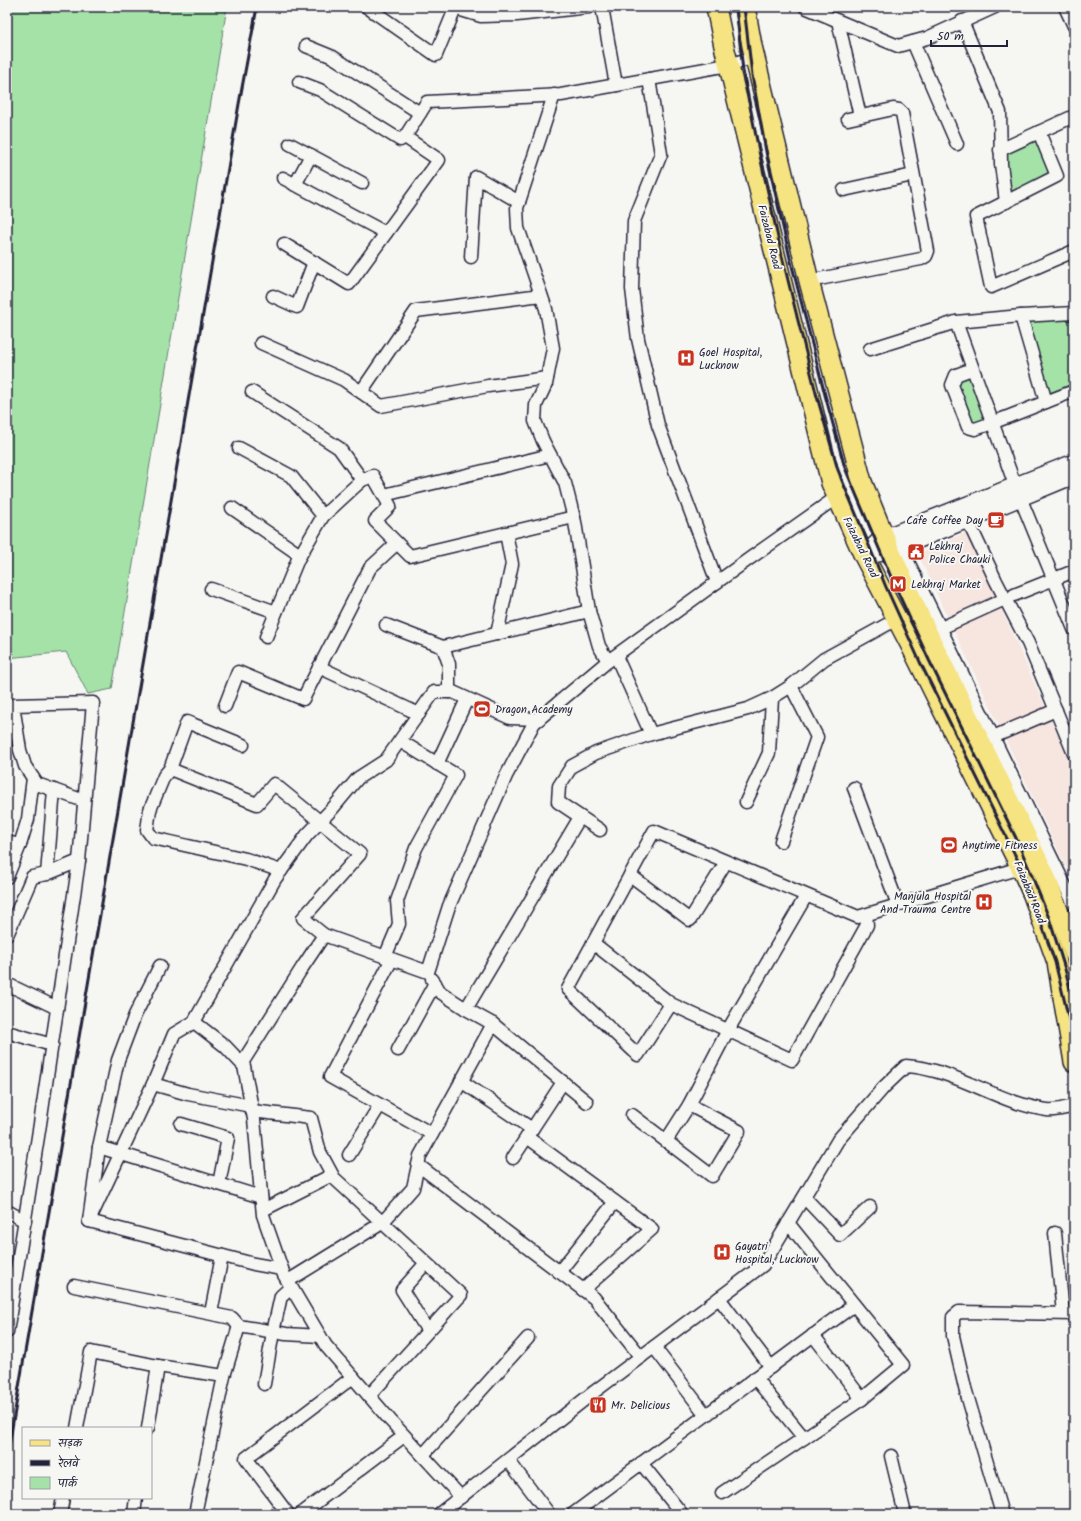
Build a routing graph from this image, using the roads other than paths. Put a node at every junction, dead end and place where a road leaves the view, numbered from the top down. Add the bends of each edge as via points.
1 (367, 7) edge
2 (589, 7) edge
3 (602, 7) edge
4 (716, 7) edge
5 (745, 7) edge
6 (805, 7) edge
7 (995, 7) edge
8 (1065, 7) edge
9 (453, 8) edge
10 (838, 21) junction
11 (962, 21) junction
12 (1074, 26) edge
13 (913, 42) junction
14 (306, 46) dead end
15 (755, 57) junction
16 (728, 65) junction
17 (649, 79) junction
18 (299, 82) dead end
19 (616, 85) junction
20 (554, 95) junction
21 (420, 113) junction
22 (860, 116) junction
23 (1074, 116) edge
24 (848, 119) dead end
25 (1039, 132) junction
26 (405, 137) junction
27 (290, 144) dead end
28 (957, 144) dead end
29 (1000, 150) junction
30 (311, 155) junction
31 (912, 175) junction
32 (283, 178) dead end
33 (362, 183) dead end
34 (295, 185) junction
35 (844, 190) dead end
36 (519, 202) junction
37 (1006, 202) junction
38 (386, 233) junction
39 (284, 244) dead end
40 (1074, 251) edge
41 (471, 257) dead end
42 (314, 262) junction
43 (809, 282) junction
44 (541, 295) junction
45 (273, 296) dead end
46 (1074, 313) edge
47 (1021, 316) junction
48 (956, 322) junction
49 (261, 343) dead end
50 (870, 349) dead end
51 (972, 369) junction
52 (547, 378) junction
53 (1074, 391) edge
54 (252, 392) dead end
55 (361, 392) junction
56 (1046, 402) junction
57 (992, 423) junction
58 (238, 448) dead end
59 (550, 455) junction
60 (1074, 463) edge
61 (1074, 476) edge
62 (362, 480) junction
63 (1018, 491) junction
64 (384, 495) junction
65 (837, 497) junction
66 (232, 508) dead end
67 (323, 516) junction
68 (574, 517) junction
69 (967, 519) junction
70 (506, 533) junction
71 (893, 542) junction
72 (397, 543) junction
73 (300, 555) junction
74 (864, 556) junction
75 (1074, 571) edge
76 (1054, 579) junction
77 (717, 582) junction
78 (211, 589) dead end
79 (1010, 597) junction
80 (588, 611) junction
81 (276, 612) junction
82 (897, 619) junction
83 (386, 625) dead end
84 (941, 628) junction
85 (1074, 628) edge
86 (497, 634) junction
87 (266, 636) dead end
88 (444, 647) junction
89 (612, 659) junction
90 (319, 667) junction
91 (791, 686) junction
92 (449, 692) junction
93 (772, 698) junction
94 (467, 699) junction
95 (225, 706) dead end
96 (1056, 710) junction
97 (419, 714) junction
98 (539, 719) junction
99 (651, 734) junction
100 (993, 737) junction
101 (13, 740) edge
102 (400, 741) junction
103 (243, 745) dead end
104 (1074, 754) edge
105 (437, 764) junction
106 (170, 769) junction
107 (33, 778) junction
108 (854, 788) dead end
109 (54, 790) junction
110 (84, 801) junction
111 (746, 802) dead end
112 (580, 817) junction
113 (320, 821) junction
114 (600, 830) dead end
115 (781, 841) dead end
116 (7, 842) edge
117 (20, 845) junction
118 (79, 861) junction
119 (1038, 861) junction
120 (726, 862) junction
121 (1021, 868) junction
122 (280, 871) junction
123 (47, 874) junction
124 (630, 875) junction
125 (7, 877) edge
126 (806, 896) junction
127 (1074, 904) edge
128 (898, 905) junction
129 (866, 915) junction
130 (8, 929) edge
131 (324, 935) junction
132 (593, 943) junction
133 (1074, 953) edge
134 (389, 958) junction
135 (160, 966) dead end
136 (428, 972) junction
137 (435, 983) junction
138 (7, 984) edge
139 (672, 1004) junction
140 (57, 1008) junction
141 (466, 1009) junction
142 (194, 1022) junction
143 (493, 1024) junction
144 (728, 1030) junction
145 (7, 1032) edge
146 (1072, 1042) edge
147 (52, 1046) junction
148 (398, 1050) dead end
149 (1074, 1062) edge
150 (242, 1063) junction
151 (461, 1081) junction
152 (564, 1082) junction
153 (153, 1084) junction
154 (587, 1102) dead end
155 (689, 1104) junction
156 (380, 1105) junction
157 (1074, 1106) edge
158 (252, 1108) junction
159 (632, 1115) dead end
160 (181, 1124) dead end
161 (530, 1133) junction
162 (432, 1134) junction
163 (666, 1141) junction
164 (100, 1147) junction
165 (120, 1153) junction
166 (349, 1155) dead end
167 (514, 1158) dead end
168 (418, 1165) junction
169 (332, 1175) junction
170 (219, 1184) junction
171 (261, 1197) junction
172 (804, 1197) junction
173 (615, 1202) junction
174 (870, 1208) dead end
175 (263, 1210) junction
176 (7, 1211) edge
177 (25, 1221) junction
178 (89, 1221) junction
179 (382, 1223) junction
180 (788, 1223) junction
181 (1054, 1233) dead end
182 (222, 1256) junction
183 (426, 1263) junction
184 (282, 1269) junction
185 (12, 1270) edge
186 (559, 1272) junction
187 (289, 1284) junction
188 (74, 1286) dead end
189 (583, 1290) junction
190 (719, 1298) junction
191 (854, 1305) junction
192 (9, 1310) edge
193 (211, 1313) junction
194 (1068, 1313) edge
195 (239, 1326) junction
196 (428, 1331) junction
197 (7, 1332) edge
198 (273, 1332) junction
199 (813, 1335) junction
200 (320, 1336) junction
201 (528, 1338) dead end
202 (654, 1347) junction
203 (641, 1357) junction
204 (158, 1366) junction
205 (770, 1367) junction
206 (224, 1376) junction
207 (353, 1377) junction
208 (755, 1378) junction
209 (264, 1384) dead end
210 (369, 1396) junction
211 (862, 1399) junction
212 (706, 1415) junction
213 (76, 1427) edge
214 (148, 1427) edge
215 (404, 1436) junction
216 (804, 1438) junction
217 (423, 1455) junction
218 (890, 1456) dead end
219 (508, 1460) junction
220 (641, 1463) junction
221 (722, 1493) dead end
222 (461, 1497) junction
223 (63, 1499) edge
224 (136, 1499) edge
225 (135, 1513) edge
226 (60, 1514) edge
227 (195, 1514) edge
228 (288, 1514) edge
229 (301, 1514) edge
230 (439, 1514) edge
231 (549, 1514) edge
232 (573, 1514) edge
233 (682, 1514) edge
234 (906, 1514) edge
235 (1002, 1514) edge

1 - 9 street via 436,55
2 - 9 street via 481,16
3 - 19 street
4 - 16 main road, Faizabad Road
5 - 15 main road, Faizabad Road
6 - 10 street
7 - 11 street
8 - 12 street
10 - 13 street via 898,46
10 - 22 street
11 - 13 street
11 - 29 street via 1000,112
13 - 28 street
14 - 21 street via 332,57
15 - 16 street
15 - 43 main road, Faizabad Road
16 - 17 street
16 - 65 main road, Faizabad Road via 831,483
17 - 19 street
17 - 77 street via 661,154 634,221 632,289 638,339 658,425
18 - 26 street via 320,90 400,140
19 - 20 street
20 - 21 street via 426,102
20 - 36 street
21 - 26 street
22 - 24 street
22 - 31 street via 899,110 902,114
23 - 25 street
25 - 29 street
25 - 37 street via 1057,176
26 - 38 street via 439,160
27 - 30 street
29 - 37 street
30 - 33 street
30 - 34 street
31 - 35 street
31 - 43 street via 928,251 926,256
32 - 34 street
34 - 38 street
36 - 41 street via 476,177
36 - 44 street via 518,228
37 - 40 street via 976,217 992,286
38 - 42 street via 349,284
39 - 42 street
42 - 45 street via 296,307
43 - 71 main road, Faizabad Road via 862,482
44 - 52 street via 546,309 552,348
44 - 55 street via 416,311
46 - 47 street
47 - 48 street
47 - 56 street
48 - 50 street
48 - 51 street
49 - 55 street via 344,380
51 - 57 street
51 - 57 street via 956,375 952,385 968,427 975,429
52 - 55 street via 381,406
52 - 59 street via 536,405 535,420
53 - 56 street
54 - 62 street via 339,448
56 - 57 street
57 - 63 street
58 - 67 street via 291,476
59 - 64 street
59 - 68 street via 565,483
60 - 63 street
61 - 63 street
62 - 64 street via 373,476
62 - 67 street
63 - 69 street
63 - 71 street
63 - 76 street
64 - 72 street via 390,506 375,521
65 - 74 main road, Faizabad Road
65 - 77 street
66 - 73 street
67 - 73 street
68 - 70 street
68 - 80 street
69 - 71 street
69 - 79 street
70 - 72 street via 410,556
70 - 86 street via 512,564
71 - 74 street
71 - 84 street
71 - 119 main road, Faizabad Road via 926,628
72 - 90 street via 370,568
73 - 81 street
74 - 82 main road, Faizabad Road
75 - 76 street
76 - 79 street
76 - 85 street
77 - 89 street
78 - 81 street
79 - 84 street
79 - 96 street
80 - 86 street
80 - 89 street via 599,646
81 - 87 street
82 - 91 street via 824,659
82 - 121 main road, Faizabad Road
83 - 88 street
84 - 100 street
86 - 88 street
88 - 92 street via 449,664
89 - 98 street
89 - 99 street
90 - 95 street via 303,699 238,672
90 - 97 street
91 - 93 street
91 - 115 street via 817,737
92 - 94 street
92 - 97 street via 434,692
93 - 99 street via 748,709
93 - 111 street via 769,753
94 - 98 street via 510,718
94 - 105 street
96 - 100 street
96 - 104 street
97 - 102 street
98 - 136 street via 534,723 503,783 449,906
99 - 112 street via 596,753 572,766 559,786 558,802
100 - 127 street
101 - 107 street
101 - 110 street via 13,705 93,702
102 - 105 street
102 - 113 street via 386,760 358,778
103 - 106 street via 187,722
105 - 134 street via 456,775 416,848 397,901 399,924
106 - 113 street via 256,804 274,784
106 - 122 street via 164,776 150,810 147,830 153,838 246,859
107 - 109 street via 37,784
107 - 117 street via 28,819
108 - 128 street
109 - 110 street
109 - 123 street
110 - 118 street
112 - 114 street
112 - 141 street
113 - 122 street via 306,835
113 - 131 street via 360,854 303,918
116 - 117 street
117 - 125 street
118 - 123 street
118 - 140 street
119 - 121 street
119 - 133 main road, Faizabad Road
120 - 124 street via 654,831
120 - 124 street via 690,920
120 - 126 street
121 - 128 street
121 - 146 main road, Faizabad Road via 1057,962
122 - 142 street
123 - 130 street via 32,877
124 - 132 street
126 - 129 street via 858,917
126 - 144 street
128 - 129 street
129 - 144 street via 867,925 792,1060
131 - 134 street
131 - 150 street
132 - 139 street
132 - 139 street via 568,989 638,1055
134 - 136 street
134 - 156 street via 330,1077
135 - 164 street via 135,1015 118,1060
136 - 137 street
137 - 141 street via 440,992
137 - 148 street
138 - 140 street
139 - 144 street
140 - 147 street
141 - 143 street
142 - 150 street
142 - 153 street via 174,1034
143 - 151 street
143 - 152 street
144 - 155 street
145 - 147 street
146 - 149 main road, Faizabad Road
147 - 177 street
150 - 158 street
151 - 161 street
151 - 162 street
152 - 154 street
152 - 161 street
153 - 158 street
153 - 165 street
155 - 163 street
155 - 163 street via 740,1131 712,1176
156 - 162 street
156 - 166 street
157 - 172 street via 1048,1110 1021,1104 961,1079 921,1066 906,1066 838,1140
158 - 169 street via 311,1118 320,1152
158 - 171 street
159 - 163 street
160 - 170 street via 228,1138
161 - 167 street
161 - 173 street
162 - 168 street
164 - 165 street
164 - 178 street
165 - 170 street
165 - 178 street
168 - 179 street via 413,1188
168 - 186 street
169 - 175 street
169 - 179 street
170 - 171 street
171 - 175 street
172 - 174 street via 840,1234
172 - 180 street
173 - 186 street
173 - 189 street via 652,1229
175 - 184 street
176 - 177 street
177 - 185 street
178 - 182 street
179 - 183 street
179 - 187 street
180 - 190 street via 763,1265
180 - 191 street
181 - 194 street
182 - 184 street
182 - 193 street
183 - 196 street via 402,1290
183 - 196 street via 461,1294
184 - 187 street
185 - 192 street
186 - 189 street
187 - 198 street via 281,1296
187 - 200 street
188 - 193 street
189 - 203 street via 594,1298
190 - 202 street
190 - 205 street
191 - 199 street
191 - 211 street via 902,1364
192 - 197 street
193 - 195 street via 232,1318
194 - 235 street via 959,1312 953,1317 953,1336 965,1388
195 - 198 street
195 - 206 street
196 - 210 street
198 - 200 street
198 - 209 street
199 - 205 street
199 - 211 street
200 - 207 street
201 - 217 street
202 - 203 street
202 - 212 street
203 - 219 street
204 - 206 street
204 - 213 street via 91,1352
204 - 214 street
205 - 208 street
206 - 227 street
207 - 210 street
207 - 228 street via 246,1458
208 - 212 street
208 - 216 street
210 - 215 street
211 - 216 street
212 - 220 street
215 - 217 street
215 - 229 street
216 - 221 street
217 - 222 street
218 - 234 street
219 - 222 street
219 - 231 street
220 - 232 street
220 - 233 street
222 - 230 street
223 - 226 street
224 - 225 street

